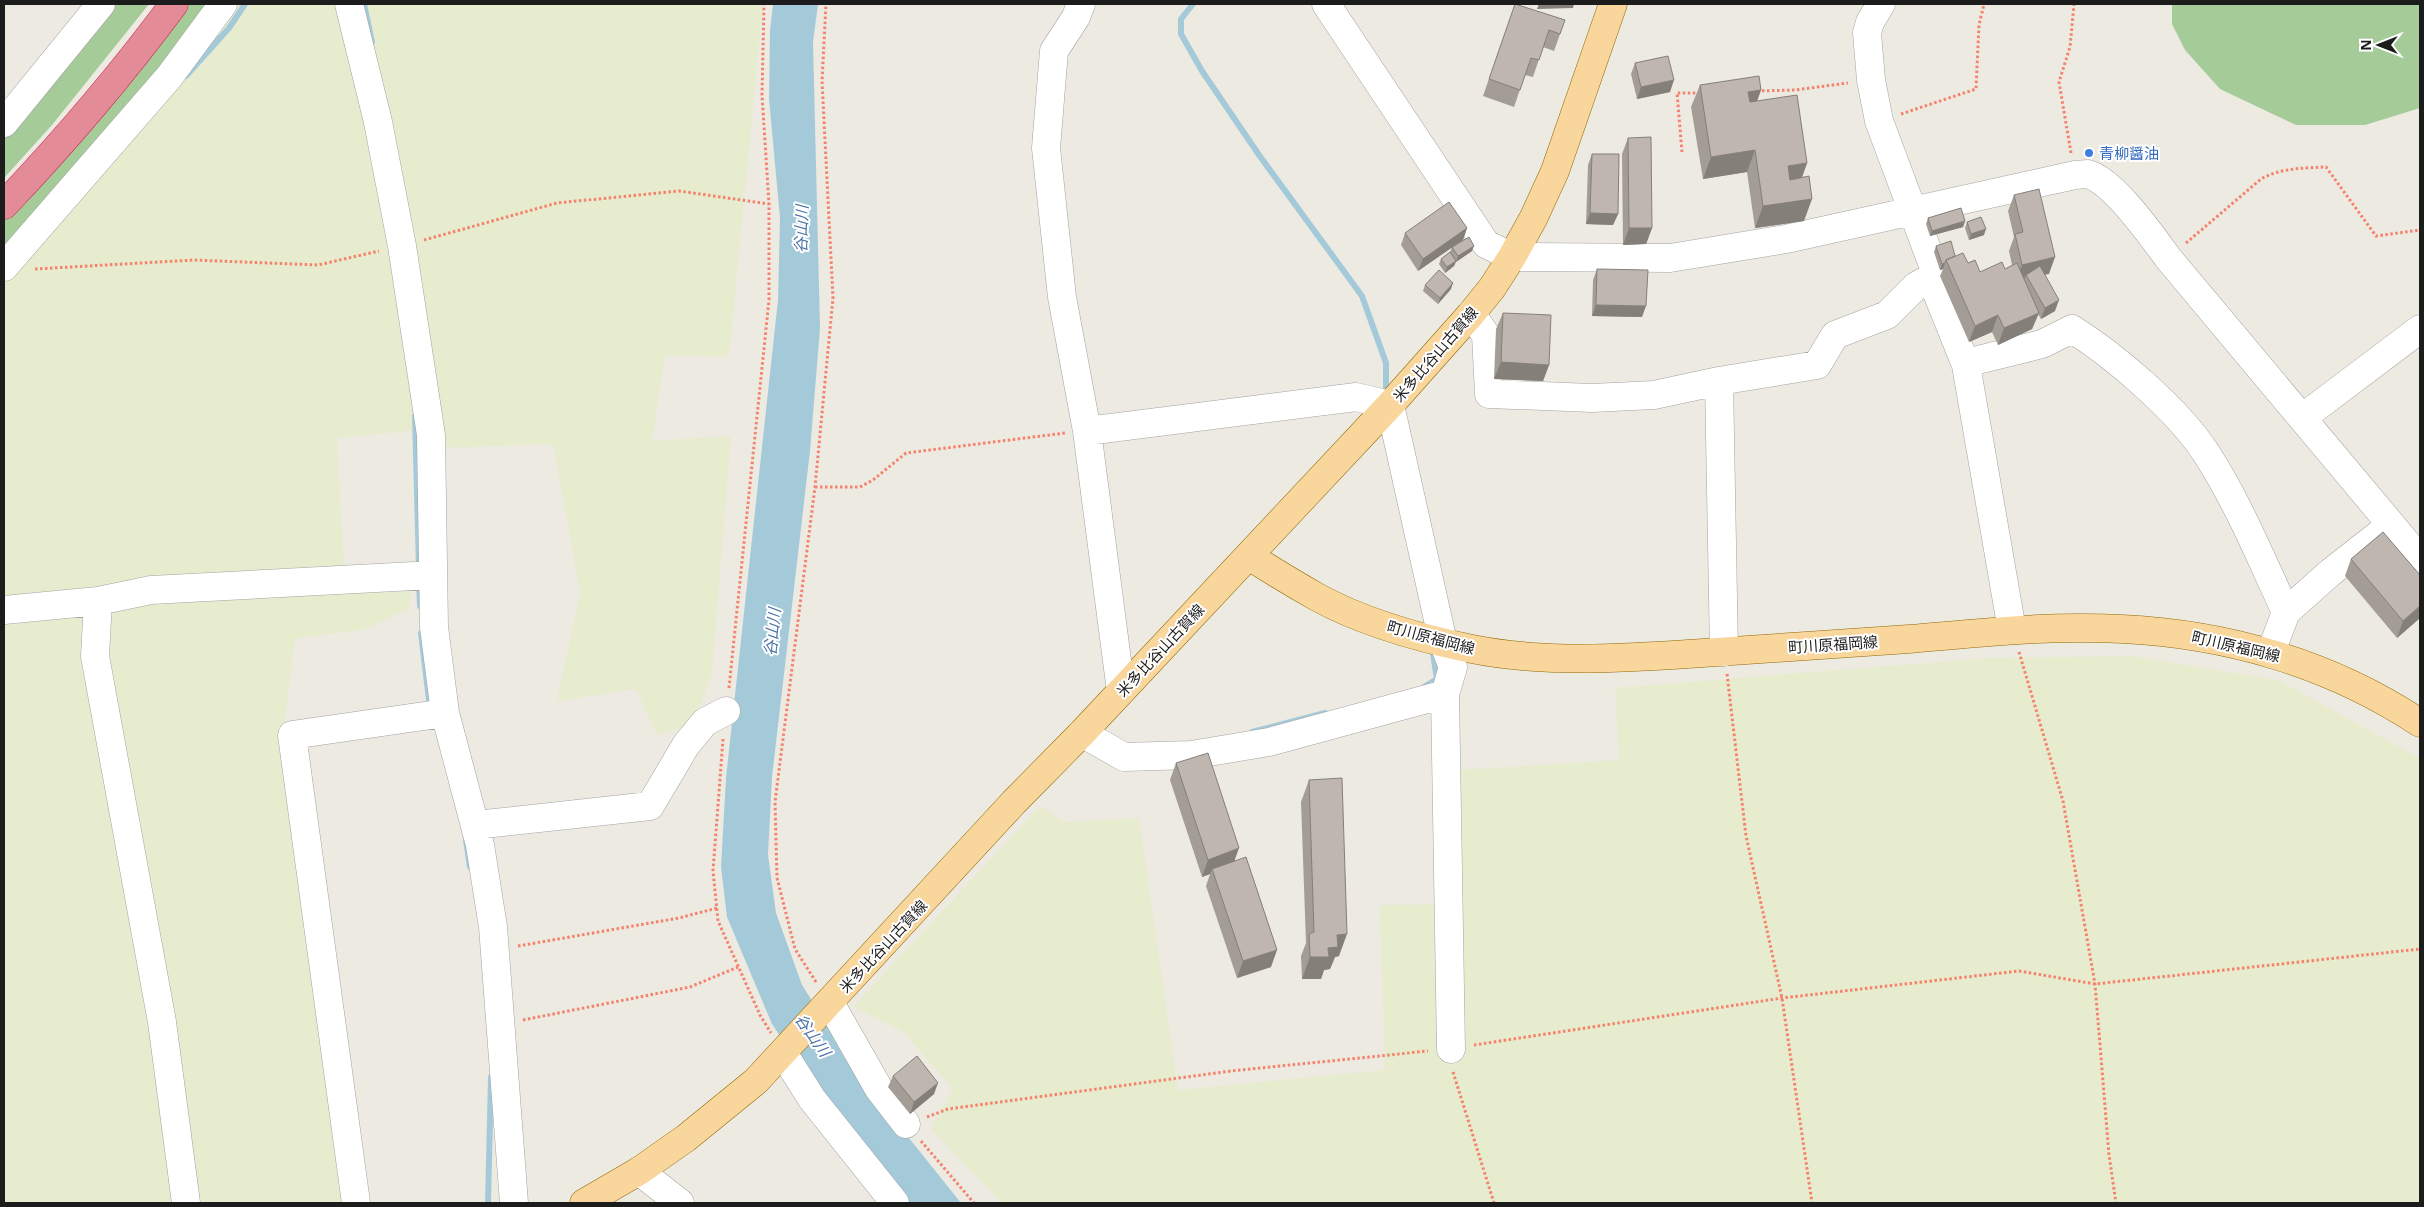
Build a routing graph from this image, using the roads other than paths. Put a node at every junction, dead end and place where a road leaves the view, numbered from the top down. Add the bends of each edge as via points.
1 (101, 4) edge
2 (159, 4) edge
3 (174, 4) edge
4 (223, 4) edge
5 (349, 4) edge
6 (1081, 4) edge
7 (1326, 4) edge
8 (1613, 4) edge
9 (1881, 4) edge
10 (4, 123) edge
11 (4, 189) edge
12 (4, 205) edge
13 (1911, 211) junction
14 (1512, 257) junction
15 (4, 267) edge
16 (1931, 278) junction
17 (1470, 314) junction
18 (2420, 329) edge
19 (1966, 365) junction
20 (1719, 381) junction
21 (1390, 405) junction
22 (2302, 418) junction
23 (1087, 431) junction
24 (2391, 525) junction
25 (1249, 556) junction
26 (2420, 559) edge
27 (433, 574) junction
28 (98, 602) junction
29 (4, 610) edge
30 (2286, 612) junction
31 (2012, 630) junction
32 (1443, 642) junction
33 (1724, 652) junction
34 (2271, 652) junction
35 (1121, 691) junction
36 (1445, 694) junction
37 (726, 711) road end
38 (446, 713) junction
39 (2420, 722) edge
40 (1082, 733) junction
41 (476, 826) junction
42 (830, 1003) junction
43 (1451, 1049) road end
44 (785, 1051) junction
45 (906, 1124) road end
46 (638, 1171) junction
47 (186, 1203) edge
48 (356, 1203) edge
49 (504, 1203) edge
50 (515, 1203) edge
51 (584, 1203) edge
52 (680, 1203) edge
53 (895, 1203) edge

1 - 10 street
2 - 11 highway via 118,58
3 - 12 highway via 148,39
4 - 15 street via 169,77
5 - 27 street via 378,122 402,246 431,435
6 - 23 street via 1054,51 1046,148 1062,297
7 - 14 street via 1486,244
8 - 14 main road, 米多比谷山古賀線 via 1555,171
9 - 13 street via 1867,33 1871,80 1879,121
13 - 14 street via 1786,239 1670,258
13 - 16 street via 1934,268
13 - 22 street via 2087,174 2104,183 2134,213
14 - 17 main road, 米多比谷山古賀線
16 - 19 street
16 - 20 street via 1916,286 1886,315 1835,335 1817,365
17 - 20 street via 1486,335 1489,394 1592,398 1654,396
17 - 21 main road, 米多比谷山古賀線
18 - 22 street
19 - 30 street via 2042,344 2072,329 2092,341 2173,412 2205,452 2246,527
19 - 31 street
20 - 33 street
21 - 23 street via 1356,397
21 - 25 main road, 米多比谷山古賀線
21 - 32 street
22 - 24 street
23 - 35 street
24 - 26 street
24 - 30 street
25 - 32 main road, 町川原福岡線 via 1318,598 1360,617
25 - 35 main road, 米多比谷山古賀線
27 - 28 street via 151,590
27 - 38 street via 434,627
28 - 29 street
28 - 47 street via 95,656 162,1022
30 - 34 street
31 - 33 main road, 町川原福岡線
31 - 34 main road, 町川原福岡線 via 2120,628 2169,632
32 - 33 main road, 町川原福岡線 via 1474,650 1534,657 1624,658
32 - 36 street via 1453,667
34 - 39 main road, 町川原福岡線 via 2357,688
35 - 40 main road, 米多比谷山古賀線
36 - 40 street via 1269,742 1191,755 1124,757
36 - 43 street
37 - 41 street via 706,722 686,745 650,806
38 - 41 street
38 - 48 street via 292,735
40 - 42 main road, 米多比谷山古賀線 via 1014,802
41 - 50 street via 492,918
42 - 44 main road, 米多比谷山古賀線
42 - 45 street via 879,1089
44 - 46 main road, 米多比谷山古賀線 via 749,1087 686,1138
44 - 53 street via 812,1100
46 - 51 main road, 米多比谷山古賀線
46 - 52 street
49 - 50 street

